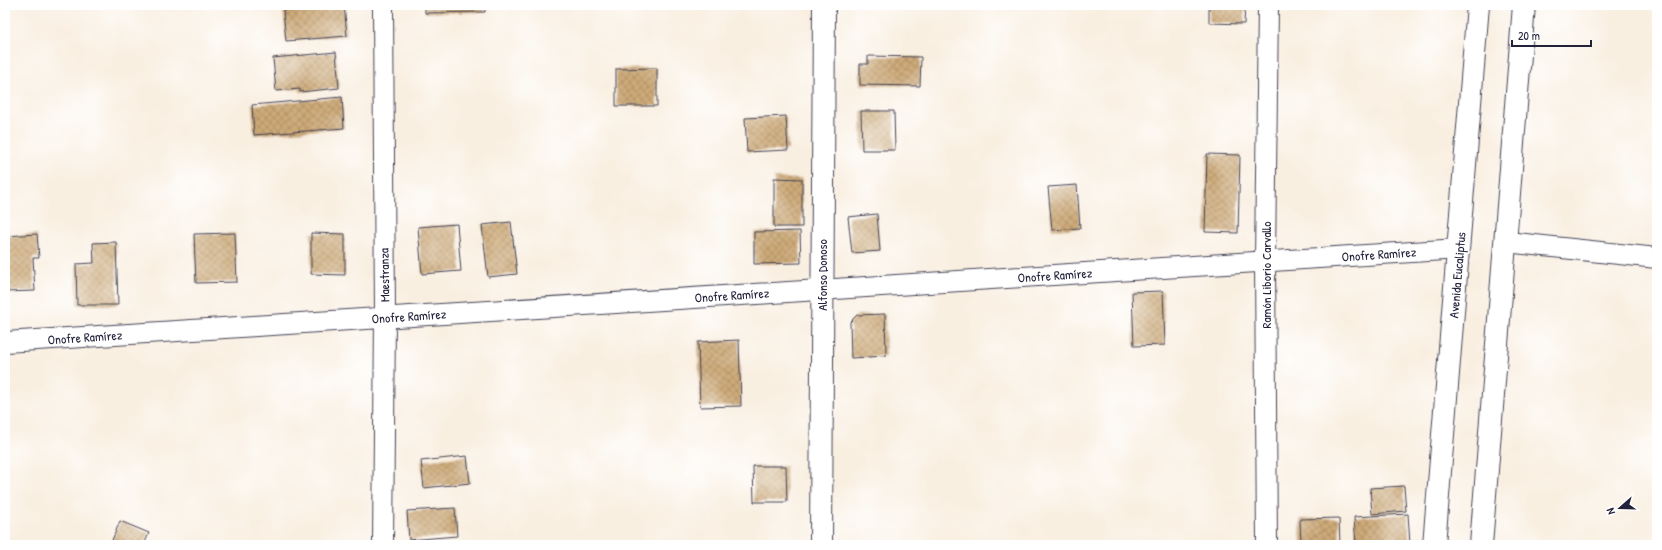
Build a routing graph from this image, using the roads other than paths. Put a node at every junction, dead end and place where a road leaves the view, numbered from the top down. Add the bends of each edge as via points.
1 (383, 5) edge
2 (824, 5) edge
3 (1268, 5) edge
4 (1478, 5) edge
5 (1524, 5) edge
6 (1506, 242) junction
7 (1459, 249) junction
8 (1657, 258) edge
9 (1266, 261) junction
10 (822, 290) junction
11 (385, 318) junction
12 (5, 342) edge
13 (383, 545) edge
14 (821, 545) edge
15 (1267, 545) edge
16 (1434, 545) edge
17 (1481, 545) edge

1 - 11 street, Maestranza
2 - 10 main road, Alfonso Donoso
3 - 9 street, Ramón Liborio Carvallo
4 - 7 main road, Avenida Eucaliptus
5 - 6 main road
6 - 8 street
6 - 17 main road
7 - 9 street, Onofre Ramírez
7 - 16 main road, Avenida Eucaliptus
9 - 10 street, Onofre Ramírez
9 - 15 street, Ramón Liborio Carvallo
10 - 11 street, Onofre Ramírez
10 - 14 main road, Alfonso Donoso
11 - 12 street, Onofre Ramírez
11 - 13 street, Maestranza

